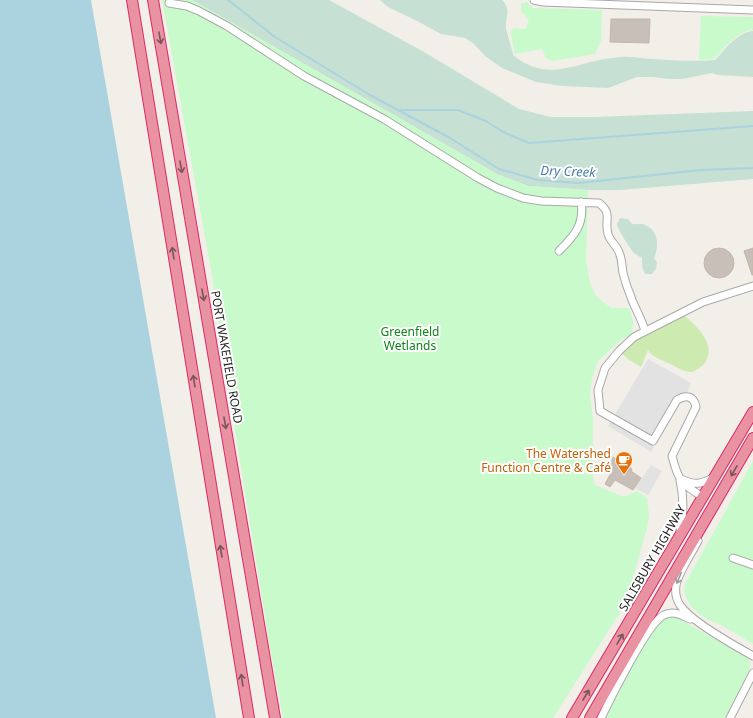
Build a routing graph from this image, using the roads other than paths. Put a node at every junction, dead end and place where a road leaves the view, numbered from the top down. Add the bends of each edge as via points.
1 (132, 0) edge
2 (153, 0) edge
3 (534, 0) edge
4 (169, 3) dead end
5 (667, 4) edge
6 (753, 10) edge
7 (581, 202) junction
8 (559, 251) dead end
9 (753, 286) edge
10 (645, 331) junction
11 (753, 412) edge
12 (753, 438) edge
13 (715, 477) junction
14 (679, 478) junction
15 (703, 497) junction
16 (714, 505) junction
17 (679, 537) junction
18 (733, 558) dead end
19 (753, 565) edge
20 (700, 623) junction
21 (753, 656) edge
22 (753, 673) edge
23 (612, 680) junction
24 (249, 718) edge
25 (275, 718) edge
26 (572, 718) edge
27 (590, 718) edge
28 (596, 718) edge
29 (601, 718) edge
30 (730, 718) edge

24 -> 1 highway
2 -> 25 highway, PORT WAKEFIELD ROAD
3 - 5 street
4 - 7 street via 188,6 227,26 304,76 384,119 497,188 523,198 541,201
5 - 6 street
7 - 8 street via 580,221 575,235
7 - 10 street via 599,203 605,207 608,216 607,232 617,247 631,298
9 - 10 street via 704,302
10 - 14 street via 634,337 605,368 598,390 600,411 653,441 677,400 687,396 692,398 696,407 672,456
11 - 13 highway, SALISBURY HIGHWAY
12 -> 16 highway
13 - 14 street via 696,484
13 - 15 highway, SALISBURY HIGHWAY
14 - 15 street via 687,488
14 - 17 street via 684,509
15 - 16 highway
15 - 17 highway, SALISBURY HIGHWAY
16 -> 20 street via 708,524 676,585 676,599 681,607
16 - 23 highway
26 -> 17 highway, SALISBURY HIGHWAY
18 - 19 street
20 - 21 street
20 - 29 street via 676,613 660,617 643,640
22 - 30 street
23 - 27 highway
23 - 28 highway

